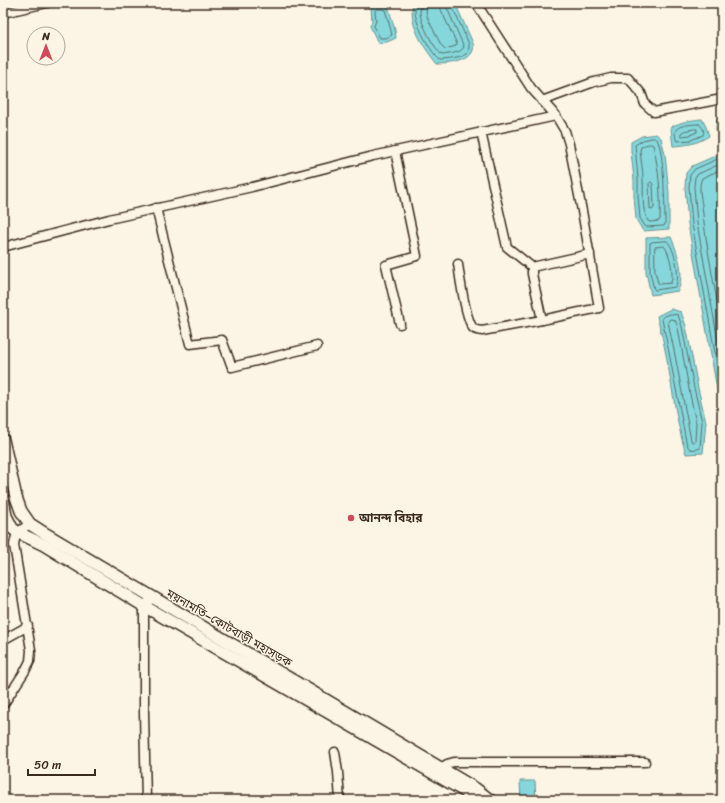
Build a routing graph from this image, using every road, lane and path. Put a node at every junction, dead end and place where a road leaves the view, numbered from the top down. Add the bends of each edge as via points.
1 (47, 3) edge
2 (476, 3) edge
3 (3, 13) edge
4 (722, 99) edge
5 (542, 101) junction
6 (556, 116) junction
7 (481, 132) junction
8 (395, 151) junction
9 (156, 208) junction
10 (3, 247) edge
11 (590, 254) junction
12 (458, 264) dead end
13 (532, 267) junction
14 (542, 320) junction
15 (400, 324) dead end
16 (317, 346) dead end
17 (3, 440) edge
18 (3, 499) edge
19 (30, 524) junction
20 (17, 532) junction
21 (152, 598) junction
22 (144, 606) junction
23 (28, 626) junction
24 (3, 640) edge
25 (3, 705) edge
26 (335, 752) dead end
27 (645, 762) dead end
28 (439, 772) junction
29 (146, 800) edge
30 (340, 800) edge
31 (475, 800) edge
32 (490, 800) edge

1 - 3 street
2 - 5 street
4 - 5 street via 654,112 645,104 641,93 628,78 611,78
5 - 6 street
6 - 7 street
6 - 11 street via 569,144
7 - 8 street
7 - 13 street via 507,248
8 - 9 street
8 - 15 street via 417,256 386,265
9 - 10 street
9 - 16 street via 190,344 222,340 232,367
11 - 13 street
11 - 14 street via 599,308
12 - 14 street via 467,315 476,330
13 - 14 street
17 - 19 main road, ময়নামতি–কোটবাড়ী মহাসড়ক via 16,497 21,511
18 - 20 main road, ময়নামতি–কোটবাড়ী মহাসড়ক via 6,516
19 - 20 street
19 - 21 main road, ময়নামতি–কোটবাড়ী মহাসড়ক
20 - 22 main road, ময়নামতি–কোটবাড়ী মহাসড়ক
20 - 23 street via 14,545
21 - 22 street
21 - 28 main road, ময়নামতি–কোটবাড়ী মহাসড়ক
22 - 28 main road, ময়নামতি–কোটবাড়ী মহাসড়ক
22 - 29 street
23 - 24 street
23 - 25 street via 32,650 30,661
26 - 30 street
27 - 28 street via 454,762 447,764
28 - 31 main road, ময়নামতি–কোটবাড়ী মহাসড়ক
28 - 32 main road, ময়নামতি–কোটবাড়ী মহাসড়ক via 476,789

